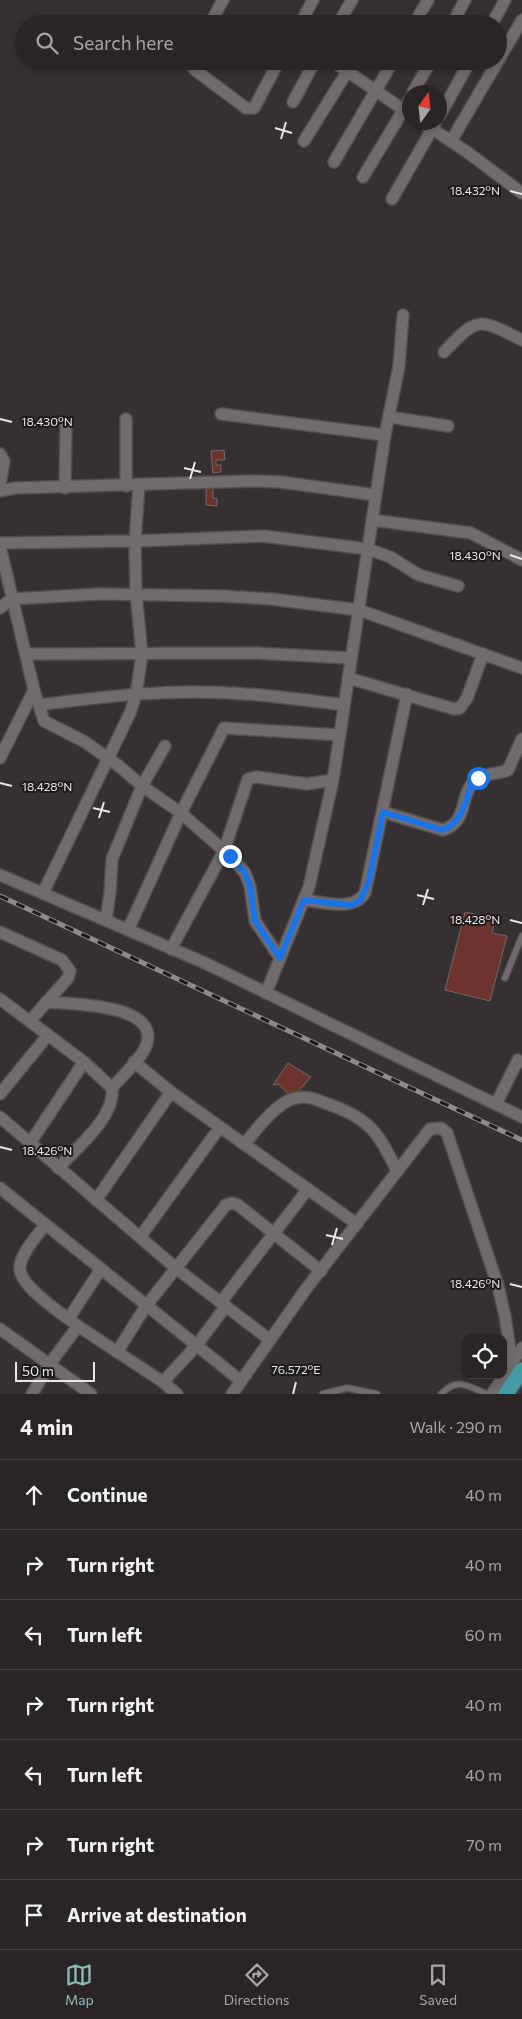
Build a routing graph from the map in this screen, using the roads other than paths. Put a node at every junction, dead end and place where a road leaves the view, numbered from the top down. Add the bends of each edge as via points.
1 (223, 0) edge
2 (313, 0) edge
3 (352, 0) edge
4 (428, 0) edge
5 (465, 0) edge
6 (505, 0) edge
7 (215, 15) edge
8 (305, 15) edge
9 (343, 15) edge
10 (419, 15) edge
11 (457, 15) edge
12 (497, 15) edge
13 (522, 20) edge
14 (507, 46) edge
15 (195, 70) edge
16 (274, 70) edge
17 (310, 70) edge
18 (344, 70) edge
19 (388, 70) edge
20 (425, 70) edge
21 (465, 70) edge
22 (493, 70) edge
23 (347, 72) junction
24 (417, 85) edge
25 (376, 92) junction
26 (293, 102) dead end
27 (447, 102) edge
28 (402, 109) edge
29 (402, 118) edge
30 (427, 130) edge
31 (437, 130) edge
32 (304, 141) dead end
33 (451, 141) junction
34 (334, 162) dead end
35 (362, 177) dead end
36 (522, 193) edge
37 (392, 199) dead end
38 (403, 315) dead end
39 (522, 340) edge
40 (444, 352) dead end
41 (221, 414) dead end
42 (389, 417) junction
43 (126, 419) dead end
44 (66, 425) dead end
45 (448, 426) dead end
46 (385, 435) junction
47 (2, 457) edge
48 (0, 485) edge
49 (139, 485) junction
50 (126, 486) junction
51 (65, 488) junction
52 (0, 491) edge
53 (376, 495) junction
54 (372, 520) junction
55 (135, 541) junction
56 (0, 545) edge
57 (368, 549) junction
58 (522, 560) edge
59 (458, 586) dead end
60 (136, 594) junction
61 (11, 600) junction
62 (0, 608) edge
63 (359, 610) junction
64 (26, 654) junction
65 (142, 654) junction
66 (483, 654) junction
67 (352, 658) junction
68 (522, 668) edge
69 (348, 678) junction
70 (34, 690) junction
71 (407, 694) junction
72 (136, 695) junction
73 (39, 705) junction
74 (344, 706) junction
75 (340, 735) junction
76 (522, 739) edge
77 (165, 746) dead end
78 (0, 758) edge
79 (107, 758) junction
80 (333, 780) junction
81 (142, 786) junction
82 (383, 812) junction
83 (181, 813) junction
84 (224, 851) junction
85 (0, 874) edge
86 (43, 893) junction
87 (304, 900) junction
88 (106, 920) junction
89 (128, 930) junction
90 (0, 932) edge
91 (522, 936) edge
92 (171, 949) junction
93 (280, 958) junction
94 (506, 978) dead end
95 (266, 993) junction
96 (0, 999) edge
97 (46, 1002) junction
98 (30, 1022) junction
99 (48, 1035) junction
100 (521, 1059) edge
101 (84, 1062) junction
102 (134, 1062) junction
103 (112, 1088) junction
104 (171, 1092) junction
105 (0, 1094) edge
106 (496, 1104) junction
107 (0, 1117) edge
108 (522, 1118) edge
109 (220, 1127) junction
110 (30, 1144) junction
111 (244, 1144) junction
112 (58, 1168) junction
113 (397, 1172) junction
114 (308, 1189) junction
115 (4, 1191) edge
116 (96, 1200) junction
117 (0, 1204) edge
118 (357, 1224) junction
119 (45, 1225) junction
120 (274, 1234) junction
121 (140, 1237) junction
122 (101, 1269) junction
123 (177, 1269) junction
124 (321, 1271) junction
125 (223, 1304) junction
126 (146, 1306) junction
127 (68, 1318) junction
128 (78, 1326) junction
129 (0, 1329) edge
130 (270, 1340) junction
131 (196, 1346) junction
132 (522, 1348) edge
133 (117, 1352) junction
134 (50, 1364) junction
135 (517, 1367) edge
136 (241, 1381) junction
137 (164, 1382) junction
138 (32, 1394) edge
139 (91, 1394) edge
140 (177, 1394) edge
141 (232, 1394) edge
142 (323, 1394) edge
143 (377, 1394) edge
144 (440, 1394) edge
145 (486, 1394) edge
146 (492, 1394) edge
147 (506, 1394) edge

1 - 7 street
2 - 8 street
3 - 9 street
4 - 10 street
5 - 11 street
6 - 12 street
13 - 14 street
15 - 16 street via 246,108 254,108
17 - 26 street
18 - 23 street
19 - 25 street
20 - 24 street
21 - 27 street
22 - 33 street
23 - 25 street
23 - 32 street
25 - 28 street
25 - 34 street
29 - 35 street
30 - 37 street
31 - 33 street
33 - 36 street
38 - 42 street via 399,366
39 - 40 street via 497,327 473,324
41 - 46 street
42 - 45 street
42 - 46 street
43 - 50 street
44 - 51 street
46 - 53 street
47 - 48 street
49 - 50 street
49 - 53 street via 282,482
49 - 55 street
50 - 51 street
51 - 52 street
53 - 54 street
54 - 57 street
54 - 58 street via 471,533
55 - 56 street
55 - 57 street via 262,536
55 - 60 street
56 - 61 street
57 - 59 street via 390,557 419,576
57 - 63 street
60 - 61 street
60 - 63 street via 271,599
60 - 65 street
61 - 62 street
61 - 64 street
63 - 66 street
63 - 67 street
64 - 65 street
64 - 70 street
65 - 67 street via 253,652
65 - 72 street
66 - 68 street
66 - 71 street via 467,698 460,708
67 - 69 street
69 - 71 street
69 - 74 street
70 - 73 street
70 - 78 street
71 - 82 street
72 - 73 street
72 - 74 street via 244,693
72 - 79 street
73 - 79 street via 44,721 85,742
74 - 75 street
75 - 80 street
75 - 83 street via 224,728
76 - 82 street via 508,770 484,775 472,782 457,822 451,827 443,830
77 - 81 street
79 - 81 street
79 - 86 street
80 - 84 street via 307,784 256,777 248,779
80 - 87 street
81 - 83 street
81 - 88 street via 112,859
82 - 87 street via 369,881 360,901 351,905
83 - 84 street
83 - 89 street
84 - 92 street
84 - 93 street via 245,873 255,921
85 - 86 street
86 - 88 street
87 - 93 street
88 - 89 street
89 - 92 street
90 - 97 street via 67,965 70,971 68,978
91 - 94 lane
92 - 95 street
93 - 95 street
95 - 106 street
96 - 98 street
97 - 98 street
97 - 102 street via 113,1007 127,1013 147,1030 146,1048
98 - 99 street
99 - 101 street
99 - 105 street
100 - 106 street
101 - 103 street
101 - 110 street
102 - 103 street
102 - 104 street
103 - 112 street via 111,1103 105,1114
104 - 109 street
104 - 116 street
106 - 108 street
107 - 110 street
109 - 111 street
109 - 121 street
110 - 112 street
111 - 113 street via 282,1104 304,1096 361,1118 384,1144
111 - 114 street
112 - 116 street
113 - 118 street
113 - 135 street via 430,1129 441,1128 447,1133 498,1286
114 - 118 street
114 - 120 street
115 - 117 street
115 - 119 street
116 - 121 street
118 - 124 street
119 - 122 street
119 - 127 street via 28,1248 20,1266 21,1274 28,1287
120 - 123 street via 238,1205 226,1205
120 - 124 street
120 - 125 street
121 - 123 street
122 - 126 street
122 - 127 street
123 - 125 street
123 - 126 street
124 - 130 street
125 - 130 street
125 - 131 street
126 - 131 street
126 - 133 street
127 - 128 street
128 - 133 street
128 - 134 street
129 - 134 street
130 - 136 street
131 - 136 street
131 - 137 street
132 - 135 street
133 - 137 street
134 - 138 street
134 - 139 street
135 - 146 street
135 - 147 highway
136 - 141 street
137 - 140 street
142 - 143 lane via 348,1388
144 - 145 lane via 449,1386 463,1384

